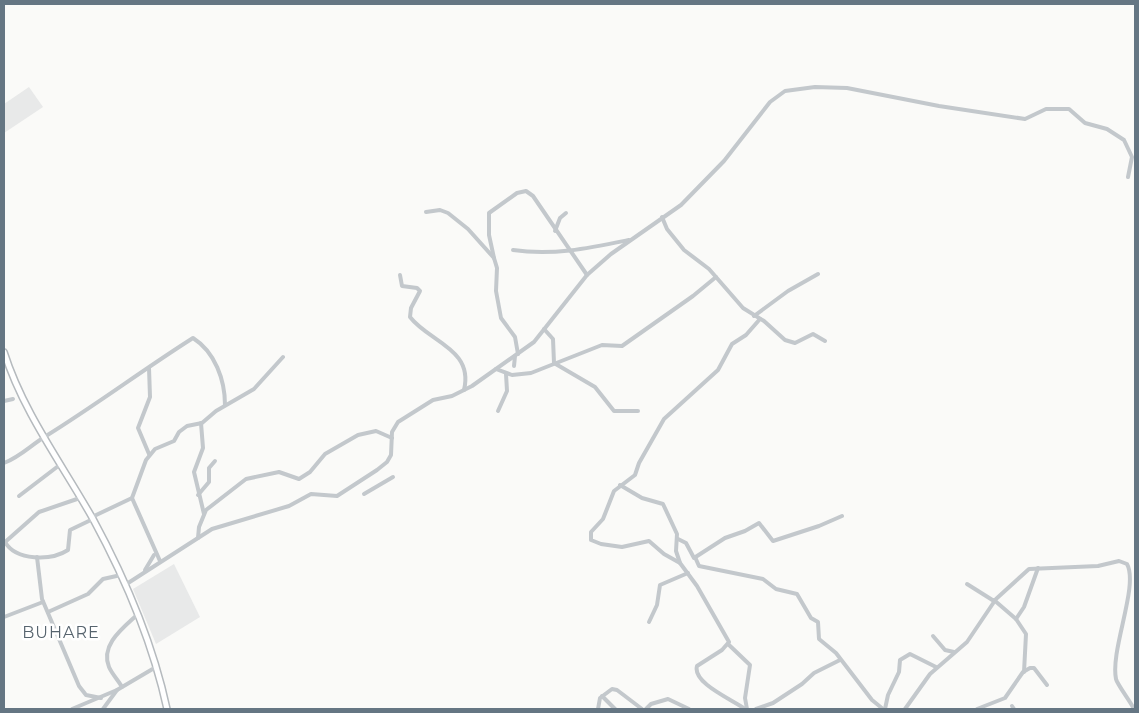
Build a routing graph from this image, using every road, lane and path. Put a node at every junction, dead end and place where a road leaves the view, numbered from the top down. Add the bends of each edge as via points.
1 (1128, 177) dead end
2 (426, 212) dead end
3 (566, 213) dead end
4 (662, 217) junction
5 (555, 231) junction
6 (632, 239) junction
7 (513, 250) dead end
8 (571, 251) junction
9 (494, 258) junction
10 (818, 274) dead end
11 (400, 275) dead end
12 (587, 275) junction
13 (716, 277) junction
14 (754, 316) junction
15 (760, 319) junction
16 (544, 329) junction
17 (825, 341) dead end
18 (4, 352) edge
19 (516, 355) junction
20 (283, 357) dead end
21 (554, 363) junction
22 (514, 366) dead end
23 (149, 368) junction
24 (496, 369) junction
25 (506, 374) junction
26 (464, 390) junction
27 (13, 399) dead end
28 (4, 401) edge
29 (226, 405) junction
30 (498, 411) dead end
31 (638, 411) dead end
32 (201, 423) junction
33 (394, 428) junction
34 (381, 432) junction
35 (44, 437) junction
36 (392, 438) junction
37 (149, 454) junction
38 (214, 462) dead end
39 (4, 463) edge
40 (57, 467) dead end
41 (393, 477) dead end
42 (620, 485) junction
43 (364, 494) dead end
44 (198, 495) junction
45 (18, 496) dead end
46 (80, 498) junction
47 (132, 498) junction
48 (204, 514) junction
49 (842, 516) dead end
50 (92, 518) junction
51 (198, 538) junction
52 (678, 539) junction
53 (4, 542) edge
54 (154, 555) dead end
55 (37, 557) junction
56 (695, 557) junction
57 (160, 561) junction
58 (680, 563) junction
59 (1038, 568) junction
60 (688, 573) junction
61 (121, 574) junction
62 (143, 574) junction
63 (967, 584) dead end
64 (125, 585) junction
65 (994, 600) junction
66 (43, 602) junction
67 (48, 612) junction
68 (137, 615) junction
69 (4, 617) edge
70 (1016, 619) junction
71 (649, 622) dead end
72 (933, 636) dead end
73 (728, 644) junction
74 (954, 652) junction
75 (840, 660) junction
76 (156, 667) junction
77 (936, 667) junction
78 (1024, 672) junction
79 (1047, 685) dead end
80 (122, 687) junction
81 (117, 690) junction
82 (602, 696) junction
83 (101, 698) junction
84 (72, 709) edge
85 (104, 709) edge
86 (167, 709) edge
87 (598, 709) edge
88 (615, 709) edge
89 (642, 709) edge
90 (646, 709) edge
91 (689, 709) edge
92 (746, 709) edge
93 (756, 709) edge
94 (884, 709) edge
95 (905, 709) edge
96 (977, 709) edge
97 (1134, 709) edge

1 - 4 street via 1132,157 1124,140 1107,129 1085,122 1069,109 1046,110 1024,119 847,88 804,88 785,91 770,102 718,168 681,205
2 - 9 street via 440,210 448,213 468,229
3 - 5 street via 560,218
4 - 6 street
4 - 13 street via 684,250
5 - 8 street
5 - 9 street via 531,194 522,191 489,213
6 - 8 street
6 - 12 street
7 - 8 street via 535,254
8 - 12 street
9 - 19 street via 501,318 515,337
10 - 14 street
11 - 26 street via 402,286 420,291 411,308 410,318 459,359 466,375
12 - 16 street
13 - 14 street
13 - 21 street via 626,344 618,348 602,345
14 - 15 street
15 - 17 street via 788,342 794,343 812,334
15 - 42 street via 746,335 732,344 718,370 666,416 635,475
16 - 19 street via 534,342
16 - 21 street via 553,339
18 - 35 main road
19 - 22 street
19 - 24 street
20 - 29 street via 261,384
21 - 25 street via 536,372
21 - 31 street via 595,387 614,411
23 - 29 street via 195,338 216,365 224,385
23 - 35 street
23 - 37 street via 150,397 138,428
24 - 25 street
24 - 26 street
25 - 30 street via 507,391
26 - 33 street via 428,403 406,416
27 - 28 street
29 - 32 street
32 - 37 street via 187,426 174,441
32 - 44 street via 203,448 194,472
33 - 34 street
33 - 36 street
34 - 36 street
34 - 48 street via 367,432 343,443 321,458 303,478 279,472 246,479 214,502
35 - 39 street via 24,453
35 - 46 main road
36 - 51 street via 388,462 341,494 329,497 311,494 284,508 222,525
37 - 47 street
38 - 44 street via 209,468 209,482
40 - 45 street
41 - 43 street
42 - 52 street via 642,498 663,504
42 - 58 street via 612,494 602,520 592,531 591,540 619,547 649,541
44 - 48 street
46 - 50 main road
46 - 53 street via 39,512
47 - 50 street
47 - 57 street
48 - 51 street via 198,527
49 - 56 street via 773,542 760,522
50 - 55 street via 70,530 66,551
50 - 61 main road
51 - 57 street
52 - 56 street via 686,543
52 - 58 street via 676,551
53 - 55 street via 12,551
54 - 62 street
55 - 66 street
56 - 75 street via 699,566 763,579 776,589 797,594 818,622 819,639
57 - 62 street
58 - 60 street
59 - 65 street via 1022,574
59 - 70 street
59 - 97 street via 1098,566 1119,561 1127,564 1130,571 1129,596 1121,629 1116,678
60 - 71 street via 660,585 657,605
60 - 73 street
61 - 64 main road
61 - 67 street via 103,579 89,593
62 - 64 street
63 - 65 street
64 - 68 main road
65 - 70 street
65 - 74 street via 976,630
66 - 67 street
66 - 69 street
67 - 83 street via 80,690 86,695
68 - 76 main road
68 - 80 street via 118,633 108,650 108,666
70 - 78 street via 1027,637
72 - 74 street via 945,650
73 - 92 street via 750,665
73 - 92 street via 696,670 704,684
74 - 77 street
75 - 93 street via 814,673 773,703
75 - 94 street via 872,700
76 - 80 street
76 - 86 main road
77 - 94 street via 910,654 900,660 898,676
77 - 95 street
78 - 79 street via 1034,668
78 - 96 street via 1005,698
80 - 81 street
81 - 83 street
81 - 85 street
82 - 87 street
82 - 88 street
82 - 89 street via 609,689 617,690
83 - 84 street
90 - 91 street via 668,699

